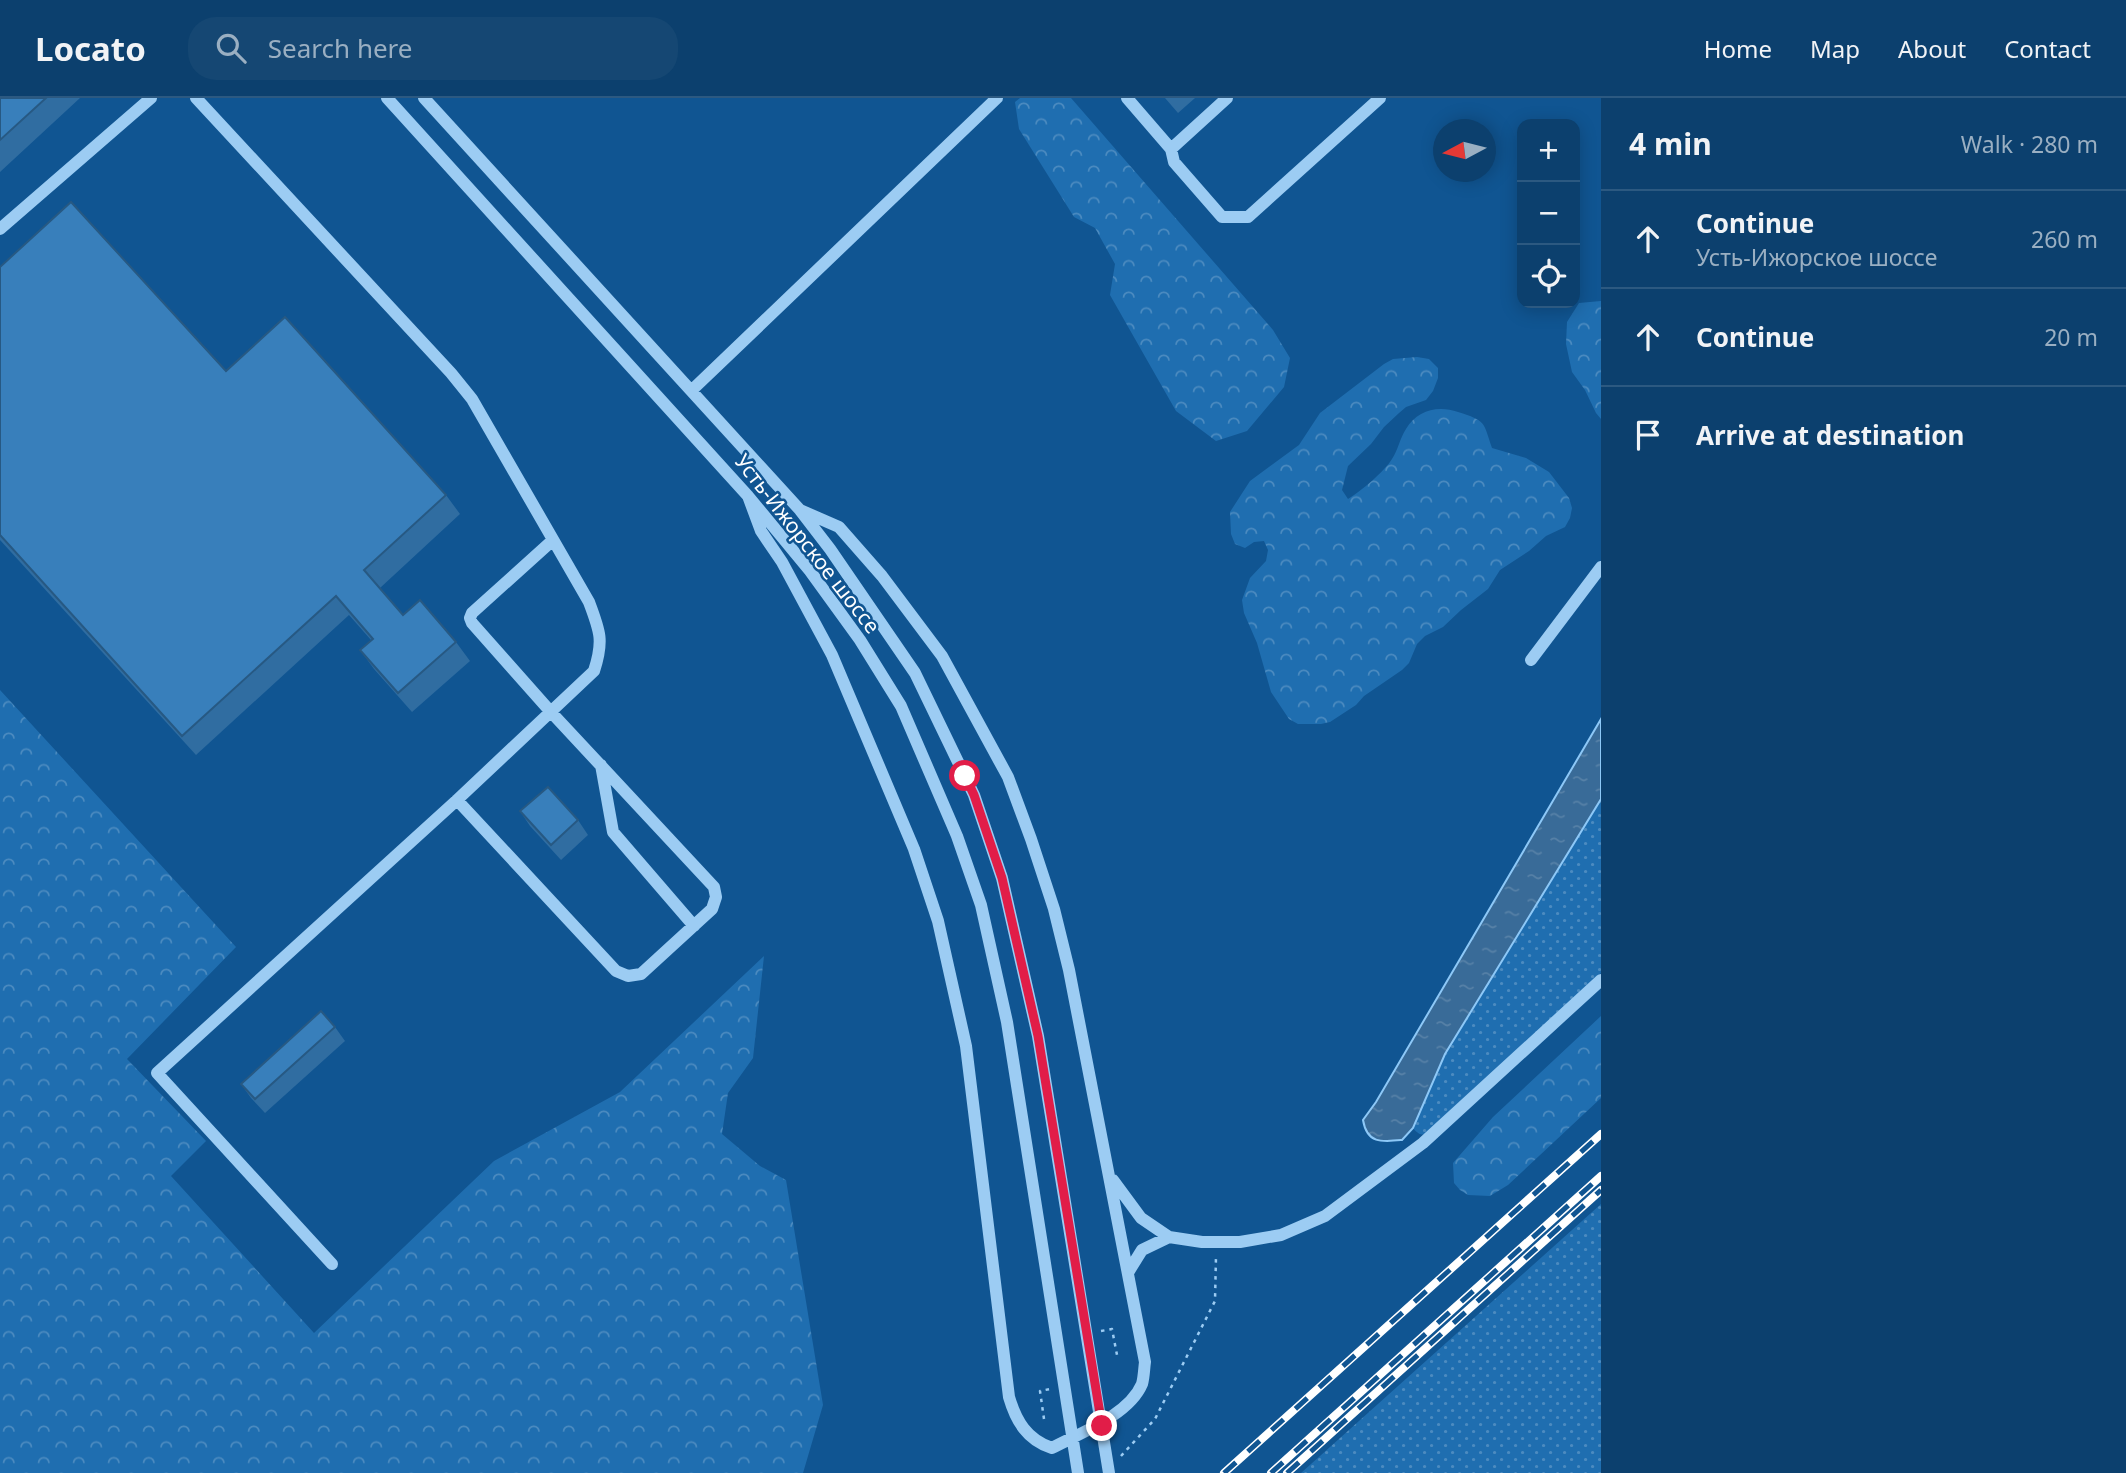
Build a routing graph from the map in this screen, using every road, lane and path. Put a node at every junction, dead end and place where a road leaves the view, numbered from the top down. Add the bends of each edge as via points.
1 (151, 98) edge
2 (196, 98) edge
3 (387, 98) edge
4 (424, 98) edge
5 (997, 98) edge
6 (1127, 98) edge
7 (1227, 98) edge
8 (1380, 98) edge
9 (1171, 149) junction
10 (0, 229) edge
11 (692, 390) junction
12 (748, 496) junction
13 (800, 510) junction
14 (553, 540) junction
15 (1601, 566) edge
16 (1531, 660) dead end
17 (550, 712) junction
18 (601, 765) junction
19 (457, 800) junction
20 (694, 926) junction
21 (1601, 980) edge
22 (1110, 1177) junction
23 (1170, 1237) junction
24 (1217, 1242) junction
25 (332, 1264) dead end
26 (1129, 1271) junction
27 (1098, 1331) dead end
28 (1117, 1355) dead end
29 (1053, 1388) dead end
30 (1044, 1419) dead end
31 (1111, 1469) edge
32 (1078, 1473) edge

1 - 10 street
2 - 14 street via 465,391
3 - 12 street, Усть-Ижорское шоссе
4 - 11 street, Усть-Ижорское шоссе
5 - 11 street
6 - 9 street
7 - 9 street
8 - 9 street via 1248,218 1222,217 1174,162
11 - 13 street, Усть-Ижорское шоссе
12 - 26 street via 761,531 832,655 914,849 938,921 966,1046 1009,1397 1016,1419 1041,1445 1052,1448 1123,1409 1142,1383 1145,1362
12 - 32 street, Усть-Ижорское шоссе via 810,571 901,706 981,905 1007,1022
13 - 22 street via 839,527 882,576 942,656 1008,777 1057,922
13 - 31 street, Усть-Ижорское шоссе via 915,673 974,795 1002,878 1038,1036
14 - 17 street via 590,602 601,650 594,671
14 - 17 street via 470,618
15 - 16 street
17 - 18 street
17 - 19 street
18 - 20 street via 613,832
18 - 20 street via 714,887 712,909
19 - 20 street via 616,971 628,976 641,974
19 - 25 street via 157,1073
21 - 24 street via 1423,1143 1325,1216 1281,1234
22 - 23 street via 1141,1218
22 - 26 street
23 - 24 street
23 - 26 street via 1142,1250
24 - 31 path via 1215,1301 1155,1419
27 - 28 path via 1112,1329
29 - 30 path via 1040,1391

